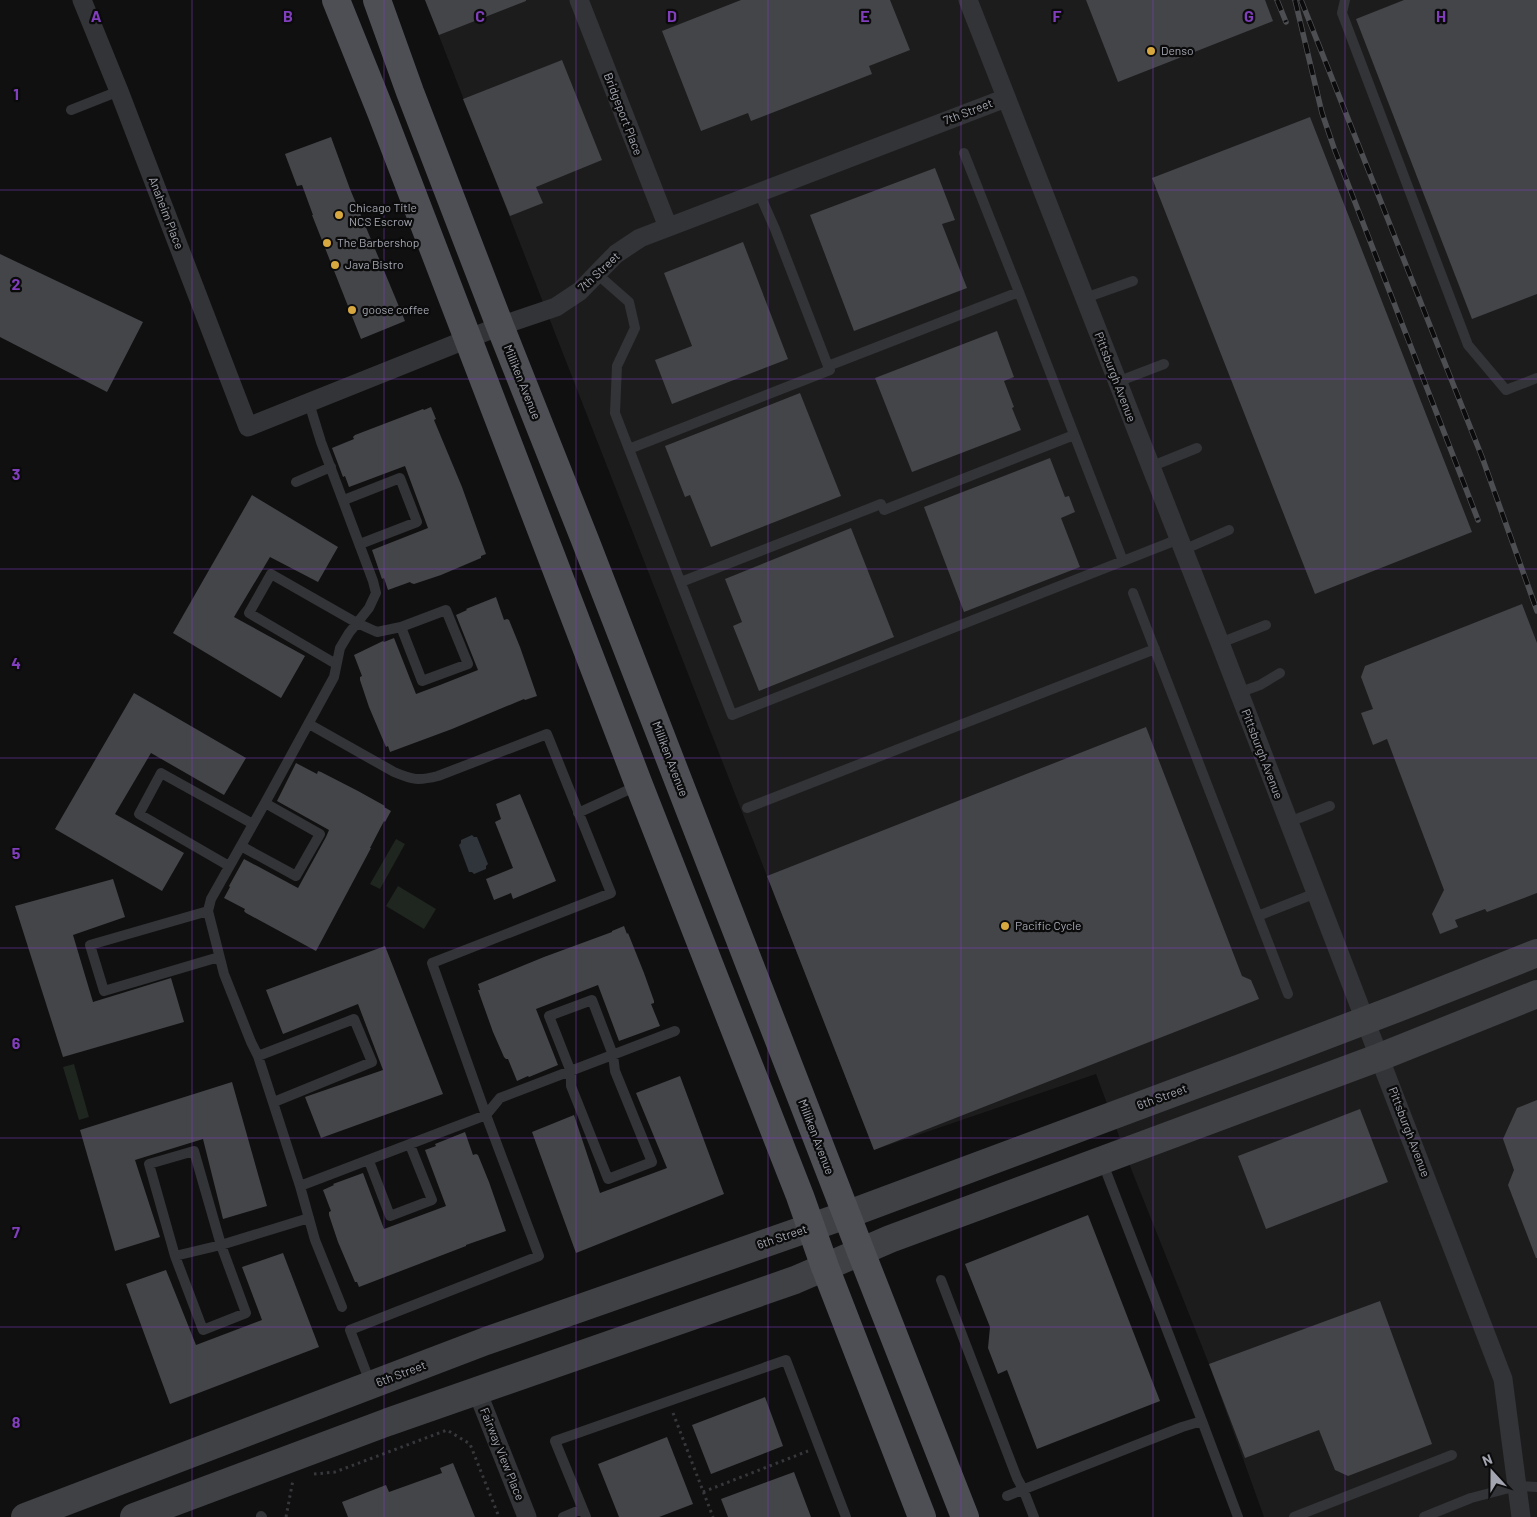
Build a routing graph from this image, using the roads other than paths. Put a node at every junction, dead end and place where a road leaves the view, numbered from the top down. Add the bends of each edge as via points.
1 (82, 0) edge
2 (336, 0) edge
3 (377, 0) edge
4 (579, 0) edge
5 (968, 0) edge
6 (1345, 0) edge
7 (119, 91) junction
8 (1006, 98) junction
9 (71, 110) dead end
10 (964, 153) dead end
11 (759, 192) junction
12 (668, 228) junction
13 (597, 274) junction
14 (1133, 280) dead end
15 (1019, 292) junction
16 (1085, 298) junction
17 (500, 326) junction
18 (468, 340) junction
19 (1164, 364) dead end
20 (830, 370) dead end
21 (1537, 378) edge
22 (1117, 382) junction
23 (309, 403) junction
24 (248, 427) joint
25 (1074, 435) junction
26 (1197, 448) dead end
27 (629, 449) junction
28 (331, 467) junction
29 (1150, 467) junction
30 (296, 482) dead end
31 (344, 500) junction
32 (1229, 530) dead end
33 (360, 544) junction
34 (1181, 544) junction
35 (1122, 561) junction
36 (681, 582) junction
37 (1133, 594) dead end
38 (357, 623) junction
39 (1266, 625) dead end
40 (401, 627) junction
41 (1220, 643) junction
42 (1155, 649) junction
43 (336, 664) junction
44 (1280, 673) dead end
45 (1238, 693) junction
46 (308, 724) junction
47 (639, 785) junction
48 (265, 803) junction
49 (1330, 806) dead end
50 (747, 808) dead end
51 (578, 813) junction
52 (1289, 822) junction
53 (252, 824) junction
54 (241, 846) junction
55 (229, 866) junction
56 (1316, 893) junction
57 (208, 911) junction
58 (1258, 916) junction
59 (1537, 953) edge
60 (219, 957) junction
61 (1288, 994) dead end
62 (1537, 994) edge
63 (1366, 1021) junction
64 (675, 1031) dead end
65 (612, 1055) junction
66 (258, 1056) junction
67 (1380, 1057) junction
68 (571, 1072) junction
69 (274, 1102) junction
70 (486, 1115) junction
71 (410, 1145) junction
72 (1102, 1160) junction
73 (369, 1161) junction
74 (300, 1186) junction
75 (846, 1215) junction
76 (309, 1218) junction
77 (810, 1227) junction
78 (221, 1244) junction
79 (861, 1252) junction
80 (175, 1256) junction
81 (825, 1267) junction
82 (941, 1280) dead end
83 (342, 1307) dead end
84 (371, 1386) junction
85 (477, 1391) junction
86 (1202, 1421) junction
87 (1452, 1455) dead end
88 (1517, 1486) junction
89 (1537, 1487) edge
90 (1023, 1489) junction
91 (1007, 1496) dead end
92 (584, 1513) edge
93 (25, 1517) edge
94 (134, 1517) edge
95 (527, 1517) edge
96 (563, 1517) edge
97 (846, 1517) edge
98 (922, 1517) edge
99 (965, 1517) edge
100 (1034, 1517) edge
101 (1238, 1517) edge
102 (1294, 1517) edge
103 (1424, 1517) edge
104 (1521, 1517) edge

1 - 7 street, Anaheim Place
2 - 18 main road
3 - 17 main road, Milliken Avenue
4 - 12 street, Bridgeport Place
5 - 8 street, Pittsburgh Avenue
6 - 21 lane via 1342,13 1468,345 1506,390
7 - 9 lane
7 - 24 street, Anaheim Place
8 - 11 street, 7th Street
8 - 16 street, Pittsburgh Avenue
10 - 15 lane
11 - 12 street, 7th Street
11 - 15 lane via 828,366
12 - 13 street, 7th Street via 640,238 616,254
13 - 17 street, 7th Street via 580,291 556,307
13 - 27 lane via 630,302 635,328 616,375 615,412
14 - 16 lane
15 - 25 lane
16 - 22 street, Pittsburgh Avenue
17 - 18 street, 7th Street
17 - 75 main road, Milliken Avenue
18 - 23 street, 7th Street
18 - 47 main road
19 - 22 lane
20 - 27 lane
22 - 29 street, Pittsburgh Avenue
23 - 24 street, 7th Street
23 - 28 lane
25 - 35 lane
25 - 36 lane
26 - 29 lane
27 - 36 lane
28 - 30 lane
28 - 31 lane
29 - 34 street, Pittsburgh Avenue
31 - 33 lane
31 - 33 lane via 400,478 417,522
32 - 34 lane
33 - 38 lane via 376,593 370,608
34 - 35 lane
34 - 41 street, Pittsburgh Avenue
35 - 36 lane via 732,715
37 - 42 lane
38 - 40 lane via 377,632
38 - 43 lane via 340,648
38 - 43 lane via 271,574 249,613
39 - 41 lane
40 - 40 lane via 422,681 468,664 446,610
41 - 45 street, Pittsburgh Avenue
42 - 50 lane
42 - 58 lane
43 - 46 lane via 334,676
44 - 45 lane
45 - 52 street, Pittsburgh Avenue
46 - 48 lane
46 - 51 lane via 394,772 420,780 547,734
47 - 51 lane
47 - 77 main road
48 - 53 lane
48 - 54 lane via 320,834 296,876
49 - 52 lane
51 - 70 lane via 611,893 432,963
52 - 56 street, Pittsburgh Avenue
53 - 54 lane
53 - 55 lane via 161,773 139,814
54 - 55 lane
55 - 57 lane
56 - 58 lane
56 - 63 street, Pittsburgh Avenue
57 - 60 lane
57 - 60 lane via 90,945 104,991
58 - 61 lane
59 - 63 main road, 6th Street
60 - 66 lane
62 - 67 main road
63 - 67 street, Pittsburgh Avenue
63 - 75 main road, 6th Street
64 - 65 lane
65 - 68 lane
65 - 68 lane via 592,1000 549,1016
65 - 68 lane via 615,1071 652,1162 608,1179 571,1086
66 - 69 lane
66 - 69 lane via 354,1019 372,1062
67 - 72 main road
67 - 88 street, Pittsburgh Avenue via 1503,1379
68 - 70 lane via 500,1098
69 - 74 lane
70 - 71 lane
70 - 84 lane via 538,1256 350,1330
71 - 73 lane
71 - 73 lane via 432,1200 390,1216
72 - 79 main road via 890,1238
72 - 86 lane
73 - 74 lane
74 - 76 lane
75 - 77 main road, 6th Street
75 - 79 main road, Milliken Avenue
76 - 78 lane
76 - 83 lane
77 - 81 main road
77 - 84 main road, 6th Street
78 - 80 lane
78 - 80 lane via 246,1313 203,1330
78 - 80 lane via 194,1151 149,1164
79 - 81 main road
79 - 99 main road, Milliken Avenue
81 - 85 main road
81 - 98 main road
82 - 90 lane
84 - 93 main road, 6th Street
85 - 94 main road
85 - 95 street, Fairway View Place
86 - 90 lane
86 - 101 lane
87 - 102 lane
88 - 89 lane
88 - 103 lane via 1471,1498
88 - 104 street, Pittsburgh Avenue
90 - 91 lane
90 - 100 lane
92 - 96 lane
92 - 97 lane via 555,1441 786,1360

